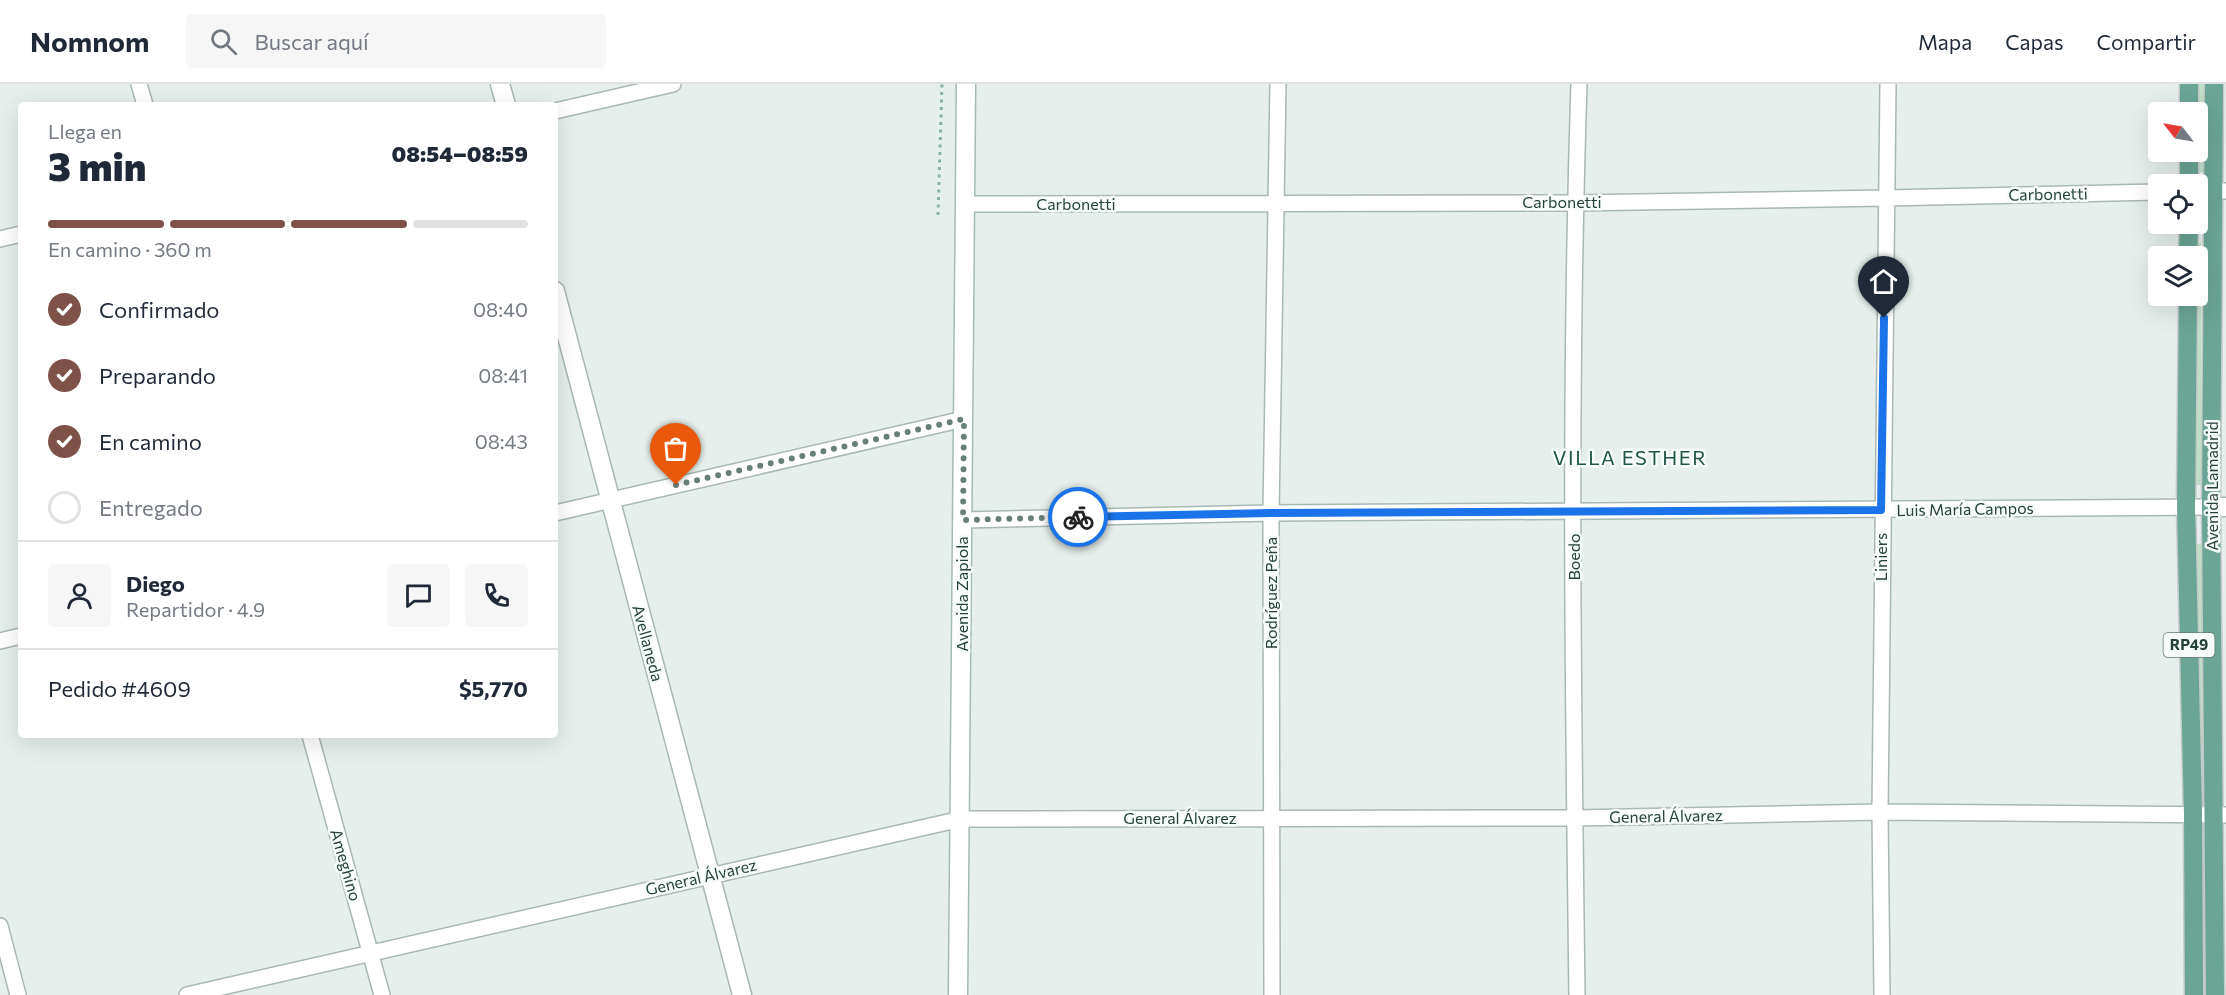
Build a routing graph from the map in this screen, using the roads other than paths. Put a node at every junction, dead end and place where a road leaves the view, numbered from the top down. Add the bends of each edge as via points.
1 (139, 84) edge
2 (500, 84) edge
3 (674, 84) edge
4 (966, 84) edge
5 (1278, 84) edge
6 (1580, 84) edge
7 (1888, 84) edge
8 (2189, 84) edge
9 (2214, 84) edge
10 (144, 102) edge
11 (505, 102) edge
12 (2189, 102) edge
13 (558, 110) edge
14 (2212, 191) edge
15 (2148, 192) edge
16 (1886, 198) junction
17 (1275, 202) junction
18 (1575, 203) junction
19 (966, 204) junction
20 (18, 235) edge
21 (0, 239) edge
22 (558, 302) edge
23 (2188, 306) edge
24 (964, 419) junction
25 (610, 500) junction
26 (2186, 507) junction
27 (2218, 507) edge
28 (1881, 510) junction
29 (1574, 511) junction
30 (558, 512) edge
31 (1271, 513) junction
32 (963, 520) junction
33 (18, 637) edge
34 (0, 641) edge
35 (311, 738) edge
36 (1880, 812) junction
37 (2193, 814) junction
38 (2221, 815) edge
39 (1271, 818) junction
40 (1575, 818) junction
41 (961, 819) junction
42 (711, 875) junction
43 (0, 926) edge
44 (370, 952) junction
45 (18, 995) edge
46 (187, 995) edge
47 (382, 995) edge
48 (742, 995) edge
49 (958, 995) edge
50 (1272, 995) edge
51 (1577, 995) edge
52 (1882, 995) edge
53 (2194, 995) edge
54 (2215, 995) edge

1 - 10 street
2 - 11 main road
3 - 13 street
4 - 19 main road, Avenida Zapiola
5 - 17 street, Rodríguez Peña
6 - 18 street, Boedo
7 - 16 street, Liniers
8 - 12 main road
9 - 14 main road, Avenida Lamadrid / RP49
14 - 27 main road, Avenida Lamadrid / RP49
15 - 16 street, Carbonetti
16 - 18 street, Carbonetti
16 - 28 street, Liniers
17 - 18 street, Carbonetti
17 - 19 street, Carbonetti
17 - 31 street, Rodríguez Peña
18 - 29 street, Boedo
19 - 24 main road, Avenida Zapiola
20 - 21 street
22 - 25 main road, Avellaneda
23 - 26 main road, Avenida Lamadrid / RP49
24 - 25 street
24 - 32 main road, Avenida Zapiola
25 - 30 street
25 - 42 main road, Avellaneda
26 - 27 street, Luis María Campos
26 - 28 street, Luis María Campos
26 - 37 main road, Avenida Lamadrid / RP49
27 - 38 main road, Avenida Lamadrid / RP49
28 - 29 street, Luis María Campos
28 - 36 street, Liniers
29 - 31 street, Luis María Campos
29 - 40 street, Boedo
31 - 32 street, Luis María Campos
31 - 39 street, Rodríguez Peña
32 - 41 main road, Avenida Zapiola
33 - 34 street
35 - 44 street, Ameghino
36 - 37 street, General Álvarez
36 - 40 street, General Álvarez
36 - 52 street, Liniers
37 - 38 street, General Álvarez
37 - 53 main road, Avenida Lamadrid / RP49
38 - 54 main road, Avenida Lamadrid / RP49
39 - 40 street, General Álvarez
39 - 41 street, General Álvarez
39 - 50 street, Rodríguez Peña
40 - 51 street, Boedo
41 - 42 street, General Álvarez
41 - 49 main road, Avenida Zapiola
42 - 44 street, General Álvarez
42 - 48 main road, Avellaneda
43 - 45 street
44 - 46 street, General Álvarez
44 - 47 street, Ameghino

